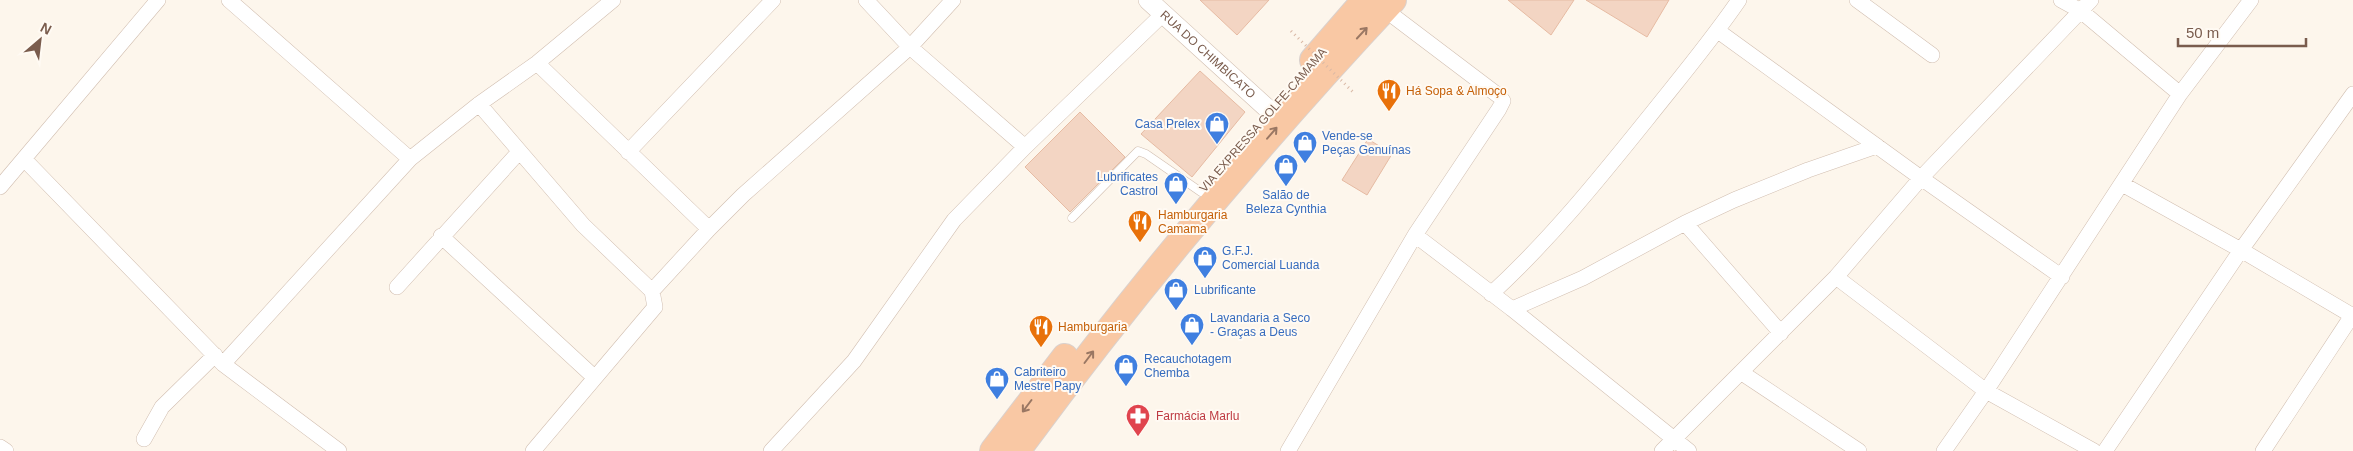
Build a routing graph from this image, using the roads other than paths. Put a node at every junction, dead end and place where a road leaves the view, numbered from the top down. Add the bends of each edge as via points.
1 (158, 0) edge
2 (229, 0) edge
3 (613, 0) edge
4 (773, 0) edge
5 (866, 0) edge
6 (953, 0) edge
7 (1148, 0) edge
8 (1739, 0) edge
9 (1858, 0) edge
10 (2061, 0) edge
11 (2251, 0) edge
12 (1380, 3) edge
13 (2086, 6) edge
14 (1163, 14) junction
15 (1718, 31) junction
16 (910, 47) junction
17 (1932, 55) dead end
18 (537, 63) junction
19 (2180, 94) junction
20 (2353, 94) edge
21 (479, 104) junction
22 (1270, 110) junction
23 (1877, 146) junction
24 (1025, 147) junction
25 (518, 152) junction
26 (628, 152) junction
27 (24, 159) junction
28 (410, 159) junction
29 (1921, 178) junction
30 (2122, 184) junction
31 (0, 187) edge
32 (1200, 192) junction
33 (1072, 218) dead end
34 (1685, 223) junction
35 (709, 229) junction
36 (1414, 235) junction
37 (441, 236) junction
38 (2241, 250) junction
39 (2062, 276) junction
40 (1836, 277) junction
41 (398, 287) dead end
42 (652, 291) junction
43 (1491, 294) junction
44 (1512, 309) junction
45 (2353, 315) edge
46 (1781, 333) junction
47 (219, 360) junction
48 (1742, 373) junction
49 (594, 377) junction
50 (1986, 391) junction
51 (144, 438) dead end
52 (1675, 439) junction
53 (0, 447) edge
54 (6, 451) edge
55 (339, 451) edge
56 (533, 451) edge
57 (771, 451) edge
58 (993, 451) edge
59 (1017, 451) edge
60 (1288, 451) edge
61 (1662, 451) edge
62 (1689, 451) edge
63 (1859, 451) edge
64 (1944, 451) edge
65 (2094, 451) edge
66 (2105, 451) edge
67 (2263, 451) edge

1 - 27 street
2 - 28 street
3 - 18 street
4 - 26 street
5 - 16 street
6 - 16 street
7 - 14 street, RUA DO CHIMBICATO
8 - 15 street
9 - 17 street
10 - 13 street
11 - 19 street
12 - 22 highway, VIA EXPRESSA GOLFE-CAMAMA
12 - 36 street via 1503,101
59 -> 12 highway, VIA EXPRESSA GOLFE-CAMAMA via 1126,307
13 - 19 street
13 - 29 street
14 - 22 street, RUA DO CHIMBICATO
14 - 24 street
15 - 23 street
15 - 43 street via 1615,160 1537,250
16 - 24 street
16 - 35 street
18 - 21 street
18 - 26 street
19 - 30 street
20 - 38 street
21 - 25 street
21 - 28 street
22 - 32 highway, VIA EXPRESSA GOLFE-CAMAMA
23 - 29 street
23 - 34 street via 1808,170
24 - 57 street via 954,220 854,361
25 - 37 street
25 - 42 street via 583,225
26 - 35 street
27 - 31 street
27 - 47 street
28 - 47 street
29 - 39 street
29 - 40 street
30 - 38 street
30 - 39 street
32 - 33 lane via 1138,151
32 -> 58 highway, VIA EXPRESSA GOLFE-CAMAMA via 1090,325
34 - 44 street via 1584,278
34 - 46 street
35 - 42 street
36 - 43 street
36 - 60 street
37 - 41 street
37 - 49 street
38 - 45 street
38 - 66 street
39 - 50 street
40 - 46 street
40 - 50 street
42 - 49 street via 655,306
43 - 44 street
44 - 52 street
45 - 67 street
46 - 48 street
47 - 51 street via 162,408
47 - 55 street
48 - 52 street
48 - 63 street
49 - 56 street
50 - 64 street
50 - 65 street
52 - 61 street
52 - 62 street
53 - 54 street

